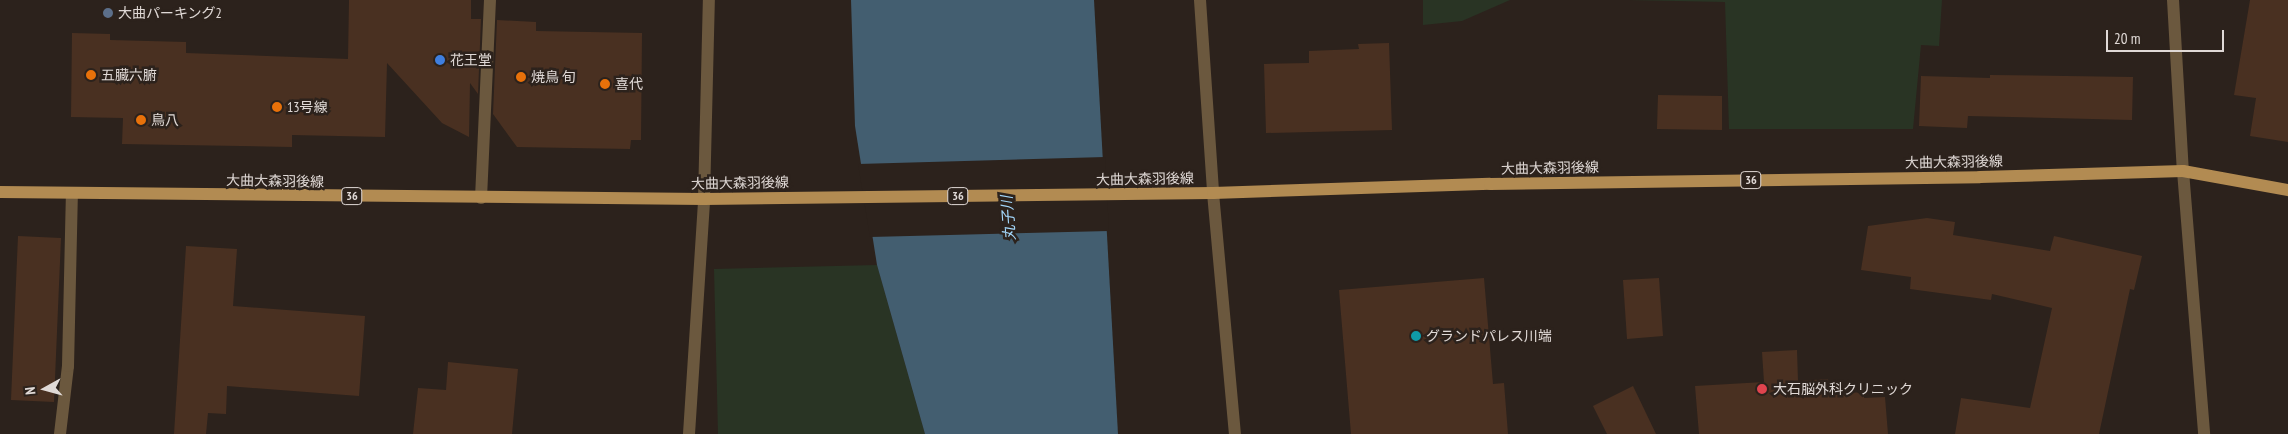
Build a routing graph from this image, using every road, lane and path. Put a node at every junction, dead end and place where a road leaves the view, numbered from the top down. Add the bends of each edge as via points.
1 (490, 0) edge
2 (709, 0) edge
3 (1200, 0) edge
4 (2173, 0) edge
5 (2183, 171) junction
6 (2288, 190) edge
7 (0, 192) edge
8 (1213, 193) junction
9 (72, 194) junction
10 (481, 198) junction
11 (704, 198) junction
12 (60, 434) edge
13 (689, 434) edge
14 (1235, 434) edge
15 (2204, 434) edge

1 - 10 street
2 - 11 street
3 - 8 street
4 - 5 street
5 - 6 main road, 大曲大森羽後線 / 36
5 - 8 main road, 大曲大森羽後線 / 36
5 - 15 street
7 - 9 main road, 大曲大森羽後線 / 36
8 - 11 main road, 大曲大森羽後線 / 36
8 - 14 street
9 - 10 main road, 大曲大森羽後線 / 36
9 - 12 street via 68,366
10 - 11 main road, 大曲大森羽後線 / 36
11 - 13 street

